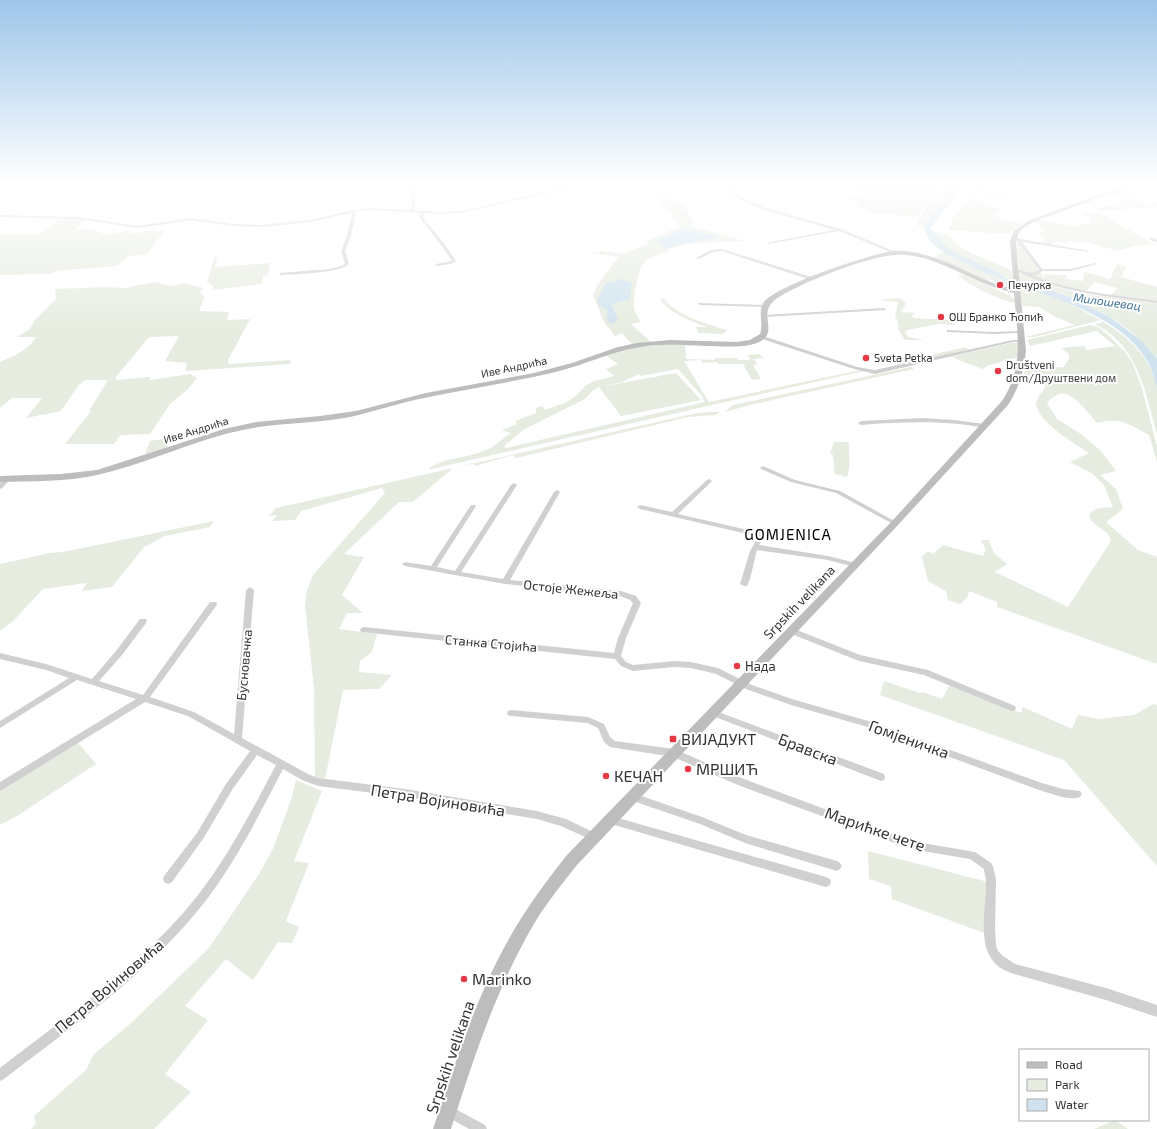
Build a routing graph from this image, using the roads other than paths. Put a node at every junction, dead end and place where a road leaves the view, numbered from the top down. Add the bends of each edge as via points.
1 (1014, 234) joint
2 (349, 235) edge
3 (436, 235) edge
4 (815, 235) edge
5 (851, 235) edge
6 (1150, 238) dead end
7 (1019, 240) junction
8 (1157, 242) edge
9 (770, 243) dead end
10 (1088, 251) dead end
11 (896, 253) junction
12 (698, 258) dead end
13 (1094, 264) dead end
14 (438, 265) dead end
15 (1041, 270) junction
16 (1018, 272) junction
17 (282, 274) dead end
18 (813, 279) junction
19 (999, 288) junction
20 (1018, 294) junction
21 (1157, 302) edge
22 (700, 304) dead end
23 (765, 306) junction
24 (884, 309) dead end
25 (764, 316) junction
26 (949, 331) dead end
27 (1022, 336) junction
28 (761, 338) junction
29 (861, 424) dead end
30 (985, 426) junction
31 (763, 468) dead end
32 (9, 478) junction
33 (0, 479) edge
34 (709, 480) dead end
35 (514, 484) dead end
36 (0, 487) edge
37 (557, 492) dead end
38 (473, 506) dead end
39 (640, 507) dead end
40 (674, 515) junction
41 (895, 523) junction
42 (755, 547) junction
43 (406, 564) dead end
44 (854, 565) junction
45 (433, 568) junction
46 (457, 573) junction
47 (505, 582) junction
48 (744, 584) dead end
49 (250, 590) dead end
50 (213, 604) dead end
51 (143, 621) dead end
52 (364, 630) dead end
53 (792, 631) junction
54 (0, 656) edge
55 (617, 656) junction
56 (76, 677) junction
57 (93, 683) junction
58 (742, 683) junction
59 (145, 698) junction
60 (1012, 708) dead end
61 (511, 713) dead end
62 (713, 713) junction
63 (0, 725) edge
64 (238, 740) junction
65 (256, 749) junction
66 (674, 753) junction
67 (281, 764) junction
68 (881, 777) dead end
69 (0, 786) edge
70 (1077, 794) dead end
71 (633, 797) junction
72 (611, 820) junction
73 (594, 837) junction
74 (837, 866) dead end
75 (168, 879) dead end
76 (826, 882) dead end
77 (1157, 1011) edge
78 (0, 1074) edge
79 (448, 1111) junction
80 (442, 1129) edge
81 (481, 1129) edge

1 - 7 street
1 - 16 main road, Srpskih velikana via 1013,245
2 - 17 street via 343,251 347,264 345,266 332,270
3 - 14 street via 454,261
4 - 9 street
5 - 11 street
6 - 8 street
7 - 10 street
7 - 15 street
11 - 18 main road via 848,265
11 - 19 main road via 912,254 937,261
12 - 18 street via 712,251 722,250
13 - 15 street via 1071,270
15 - 16 street via 1035,274
16 - 20 main road, Srpskih velikana
16 - 21 street via 1076,291
18 - 23 main road via 779,294
19 - 20 main road via 1013,290
19 - 20 main road via 1013,296
20 - 27 main road, Srpskih velikana
22 - 23 street
23 - 25 main road
24 - 25 street
25 - 28 main road via 766,330
26 - 27 street
27 - 28 street via 1013,341 875,372
27 - 30 main road, Srpskih velikana via 1021,367 1015,385 1005,403
28 - 32 main road, Иве Андрића via 754,342 739,344 666,343 630,346 545,372 426,395 356,413 230,430 93,473 59,478
29 - 30 street via 942,419
30 - 41 main road, Srpskih velikana
31 - 41 street via 793,481 838,492
32 - 33 main road, Иве Андрића
32 - 36 street
34 - 40 street
35 - 46 street
37 - 47 street, Остоје Жежеља
38 - 45 street
39 - 40 street
40 - 42 street via 757,534 760,539
41 - 44 main road, Srpskih velikana
42 - 44 street via 828,558
42 - 48 street via 750,556 750,570
43 - 45 street, Остоје Жежеља
44 - 53 main road, Srpskih velikana
45 - 46 street, Остоје Жежеља
46 - 47 street, Остоје Жежеља
47 - 55 street, Остоје Жежеља via 593,590 633,598 637,603 636,607
49 - 64 street, Бусновачка
50 - 59 street
51 - 57 street
52 - 55 street, Станка Стојића
53 - 58 main road, Srpskih velikana
53 - 60 street via 859,658 925,672
54 - 56 street, Петра Војиновића
55 - 58 street via 623,664 633,668 691,665 718,671
56 - 57 street, Петра Војиновића
56 - 63 street
57 - 59 street, Петра Војиновића
58 - 62 main road, Srpskih velikana
58 - 70 street, Гомјеничка via 791,702 872,725 1042,787
59 - 64 street, Петра Војиновића via 191,714
59 - 69 street
61 - 66 street, Марићке чете via 588,720 601,726 607,739 613,744
62 - 66 main road, Srpskih velikana
62 - 68 street, Бравска
64 - 65 street, Петра Војиновића
65 - 67 street, Петра Војиновића
65 - 75 street via 229,787 200,836
66 - 71 main road, Srpskih velikana
66 - 77 street, Марићке чете via 741,782 900,841 977,857 988,866 991,880 991,946 1003,964
67 - 73 street, Петра Војиновића via 318,782 406,793 537,815 563,822
67 - 78 street, Петра Војиновића via 240,841 201,899 172,933 139,965
71 - 72 main road, Srpskih velikana
71 - 74 street via 745,839
72 - 73 main road, Srpskih velikana
72 - 76 street
73 - 79 main road, Srpskih velikana via 556,878 512,947 481,1016
79 - 80 main road, Srpskih velikana
79 - 81 street

